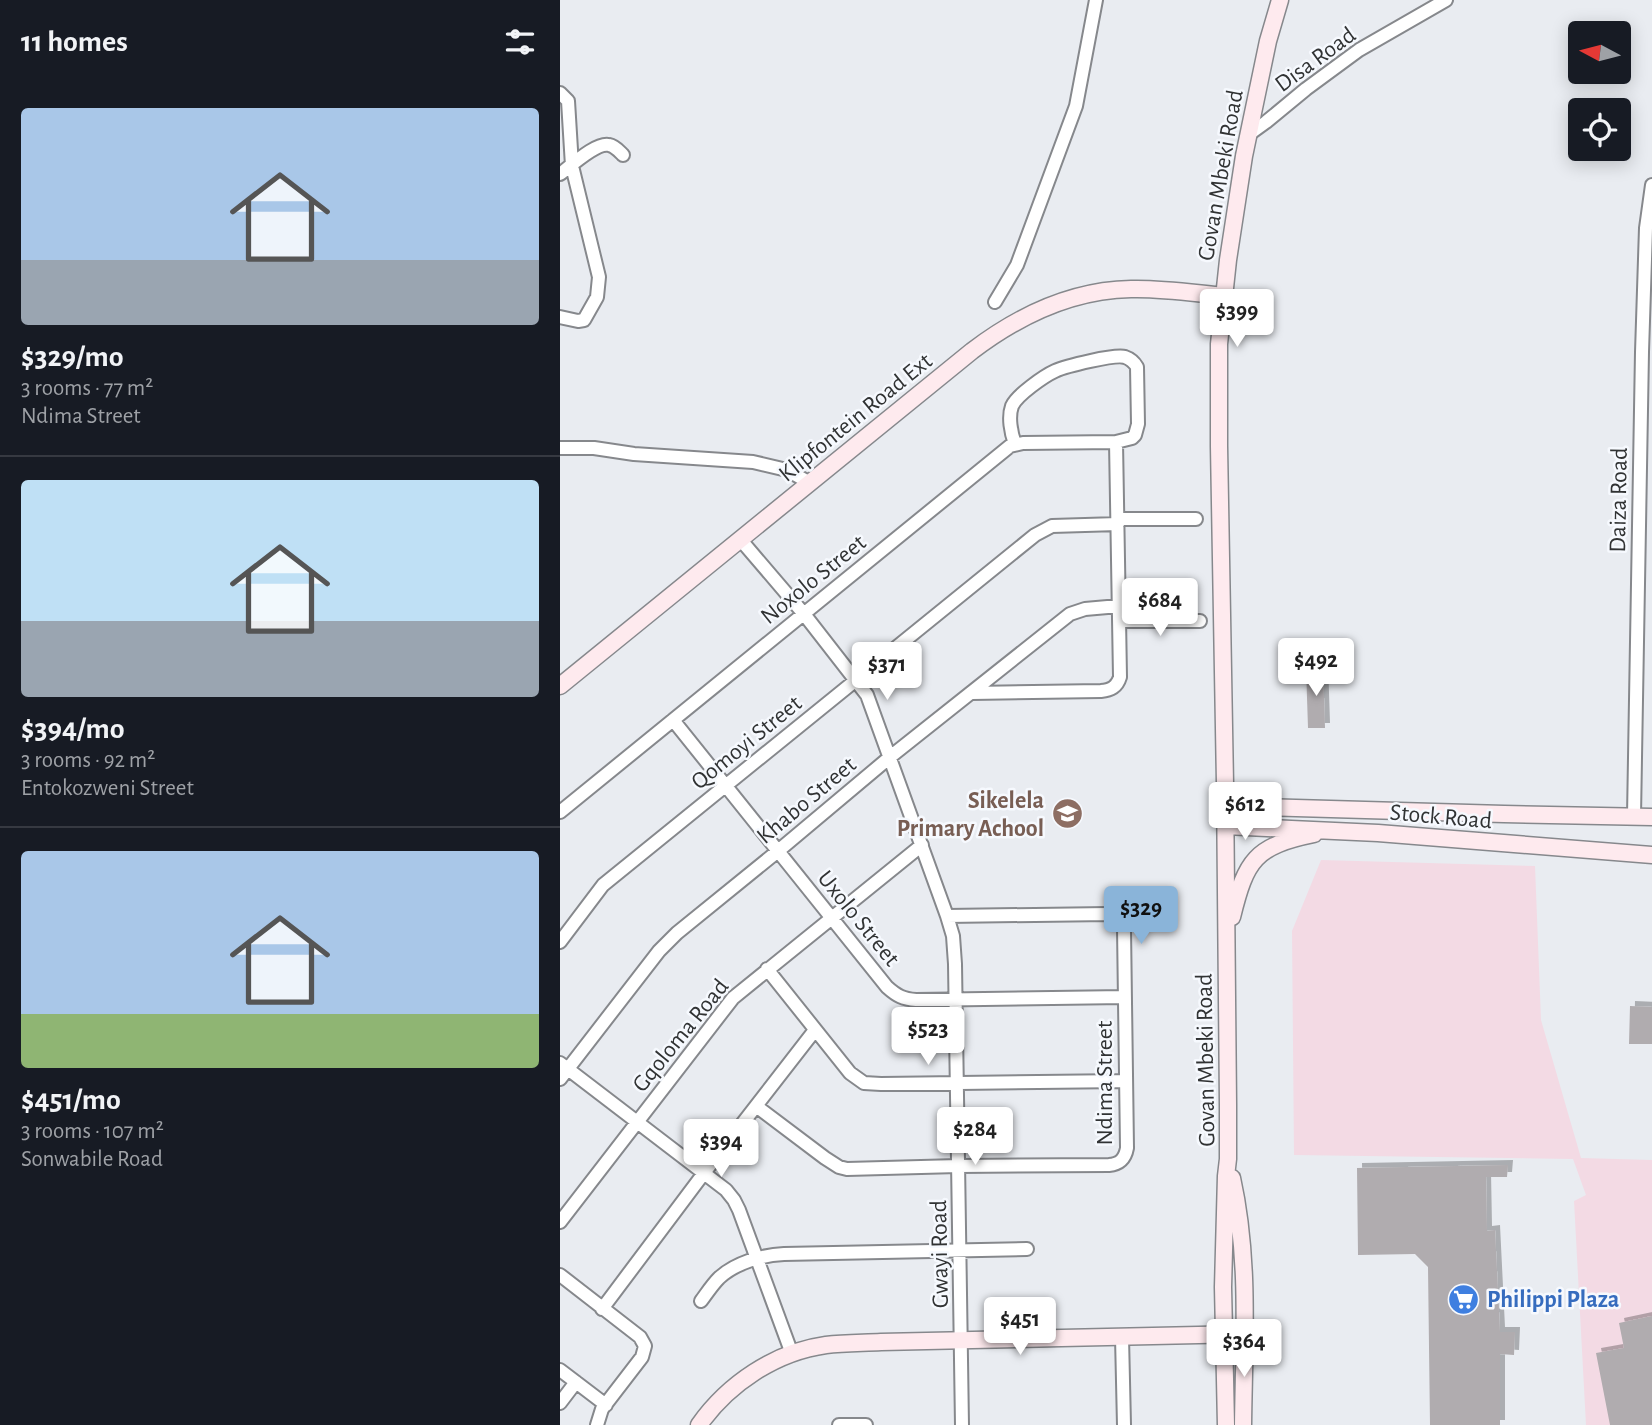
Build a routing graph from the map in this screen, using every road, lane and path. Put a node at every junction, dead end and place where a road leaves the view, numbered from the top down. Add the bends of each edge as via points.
1 (1096, 0) edge
2 (1280, 0) edge
3 (1446, 0) edge
4 (1423, 6) edge
5 (560, 93) edge
6 (1248, 135) junction
7 (623, 155) dead end
8 (572, 166) junction
9 (560, 174) edge
10 (1652, 185) edge
11 (1649, 225) edge
12 (1224, 296) junction
13 (995, 302) dead end
14 (560, 317) edge
15 (560, 437) edge
16 (1116, 442) junction
17 (1015, 444) junction
18 (565, 448) edge
19 (810, 483) junction
20 (1196, 519) dead end
21 (1118, 521) junction
22 (740, 540) junction
23 (1119, 606) junction
24 (804, 614) junction
25 (1119, 621) junction
26 (1200, 621) dead end
27 (856, 679) junction
28 (560, 686) edge
29 (972, 693) junction
30 (673, 720) junction
31 (890, 757) junction
32 (726, 786) junction
33 (1226, 806) junction
34 (560, 812) edge
35 (1634, 816) junction
36 (1652, 817) edge
37 (1225, 826) junction
38 (1338, 830) junction
39 (922, 845) junction
40 (778, 851) junction
41 (1652, 855) edge
42 (947, 916) junction
43 (832, 918) junction
44 (1226, 936) junction
45 (560, 942) edge
46 (767, 969) junction
47 (1125, 997) junction
48 (956, 1000) junction
49 (815, 1030) junction
50 (563, 1070) edge
51 (1126, 1081) junction
52 (957, 1083) junction
53 (757, 1106) junction
54 (637, 1122) junction
55 (1228, 1159) junction
56 (958, 1166) junction
57 (704, 1173) junction
58 (560, 1222) edge
59 (1027, 1249) dead end
60 (960, 1251) junction
61 (756, 1259) junction
62 (560, 1275) edge
63 (701, 1301) dead end
64 (602, 1309) junction
65 (1225, 1334) junction
66 (1244, 1334) junction
67 (1122, 1337) junction
68 (961, 1340) junction
69 (792, 1354) junction
70 (560, 1370) edge
71 (576, 1382) junction
72 (560, 1403) edge
73 (606, 1405) junction
74 (597, 1425) edge
75 (699, 1425) edge
76 (839, 1425) edge
77 (866, 1425) edge
78 (962, 1425) edge
79 (1124, 1425) edge
80 (1226, 1425) edge
81 (1243, 1425) edge

1 - 13 street via 1076,106 1017,265
2 - 6 main road, Govan Mbeki Road
3 - 4 street, Disa Road
4 - 6 street, Disa Road
5 - 8 street via 568,101
6 - 12 main road, Govan Mbeki Road
7 - 8 street via 612,145 603,145
8 - 9 street
8 - 14 street via 599,286 584,320
10 - 11 street, Daiza Road
11 - 35 street, Daiza Road
12 - 19 main road, Klipfontein Road Ext via 1119,290 1041,309 989,338
12 - 33 main road, Govan Mbeki Road via 1219,446
15 - 18 street
16 - 17 street
16 - 17 street via 1132,438 1138,424 1137,367 1124,356 1060,369 1017,398 1011,410
16 - 21 street
17 - 24 street, Noxolo Street
18 - 19 street via 753,462 787,470
19 - 22 main road, Klipfontein Road Ext
20 - 21 street, Qomoyi Street
21 - 23 street
21 - 27 street, Qomoyi Street via 1052,526 1035,535
22 - 24 street, Gwayi Road
22 - 28 main road, Klipfontein Road Ext
23 - 25 street
23 - 29 street, Khabo Street via 1074,611
24 - 27 street, Gwayi Road
24 - 30 street, Noxolo Street
25 - 26 street
25 - 29 street via 1121,677 1113,688
27 - 31 street, Gwayi Road via 867,695
27 - 32 street, Qomoyi Street
29 - 31 street, Khabo Street
30 - 32 street, Uxolo Street
30 - 34 street, Noxolo Street
31 - 39 street, Gwayi Road
31 - 40 street, Khabo Street
32 - 40 street, Uxolo Street
32 - 45 street, Qomoyi Street via 603,885
33 - 35 main road, Stock Road
33 - 37 main road, Govan Mbeki Road
35 - 36 main road, Stock Road
37 - 38 main road, Stock Road
37 - 44 main road, Govan Mbeki Road
38 - 41 main road, Stock Road
38 - 44 main road via 1279,843 1259,854 1245,874
39 - 42 street, Gwayi Road
39 - 43 street, Gqoloma Road
40 - 43 street, Uxolo Street
40 - 50 street, Khabo Street via 659,951
42 - 47 street, Ndima Street via 1117,916 1124,928
42 - 48 street, Gwayi Road via 954,946
43 - 46 street, Gqoloma Road
43 - 48 street, Uxolo Street via 896,995
44 - 55 main road, Govan Mbeki Road
46 - 49 street
46 - 54 street, Gqoloma Road via 733,998
47 - 48 street, Uxolo Street
47 - 51 street, Ndima Street
48 - 52 street, Gwayi Road
49 - 52 street via 864,1083
49 - 53 street
50 - 54 street
51 - 52 street
51 - 56 street, Ndima Street via 1127,1148 1121,1162
52 - 56 street, Gwayi Road
53 - 56 street, Ndima Street via 839,1167
53 - 57 street
54 - 57 street
54 - 58 street, Gqoloma Road
55 - 65 main road, Govan Mbeki Road
55 - 66 main road, Govan Mbeki Road via 1240,1220
56 - 60 street, Gwayi Road
57 - 61 street via 734,1199
57 - 64 street
59 - 60 street
60 - 61 street via 783,1254
60 - 68 street, Gwayi Road
61 - 63 street via 720,1278
61 - 69 street
62 - 64 street
64 - 73 street via 640,1337 645,1350
65 - 66 main road
65 - 67 main road
65 - 80 main road, Govan Mbeki Road
66 - 81 main road, Govan Mbeki Road
67 - 68 main road
67 - 79 street
68 - 69 main road via 839,1344
68 - 78 street, Gwayi Road
69 - 75 main road via 734,1387
70 - 71 street
71 - 72 street
71 - 73 street
73 - 74 street
76 - 77 street

